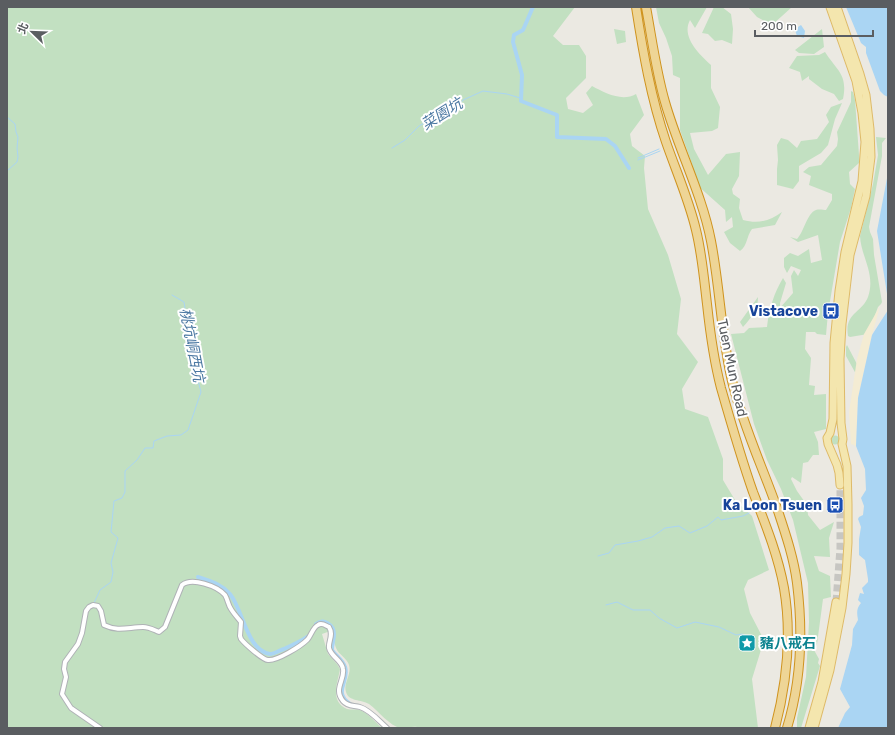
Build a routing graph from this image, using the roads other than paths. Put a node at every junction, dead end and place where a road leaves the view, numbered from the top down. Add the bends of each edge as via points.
1 (636, 7) edge
2 (646, 7) edge
3 (830, 7) edge
4 (837, 7) edge
5 (830, 434) junction
6 (842, 436) junction
7 (842, 444) junction
8 (829, 446) junction
9 (840, 485) tunnel mouth
10 (836, 602) tunnel mouth
11 (100, 728) edge
12 (387, 728) edge
13 (775, 728) edge
14 (787, 728) edge
15 (808, 728) edge
16 (814, 728) edge

1 - 13 highway, Tuen Mun Road via 656,110 697,233 713,349 721,386 738,447 778,560 784,588 788,647 786,675
2 - 14 highway, Tuen Mun Road via 664,101 711,240 724,343 732,382 746,430 790,546 797,582 800,648 794,701
3 - 5 main road via 856,81 865,142 862,181 845,252 839,291 834,343 833,419
4 - 6 main road via 863,84 871,142 870,168 850,255 842,324
5 - 6 main road via 837,432
5 - 8 main road via 827,441
6 - 7 main road
7 - 8 main road via 834,448
7 - 16 main road via 848,486 846,574 830,670
8 - 9 main road via 840,473
10 - 15 main road via 822,682
11 - 12 street via 71,708 63,699 62,693 66,677 65,662 80,639 87,609 93,605 98,606 104,625 109,627 119,630 147,627 159,632 165,627 182,585 199,582 213,586 224,594 231,610 241,622 241,639 265,660 281,657 305,642 319,624 330,627 332,633 329,649 343,668 340,696 348,705 367,710

